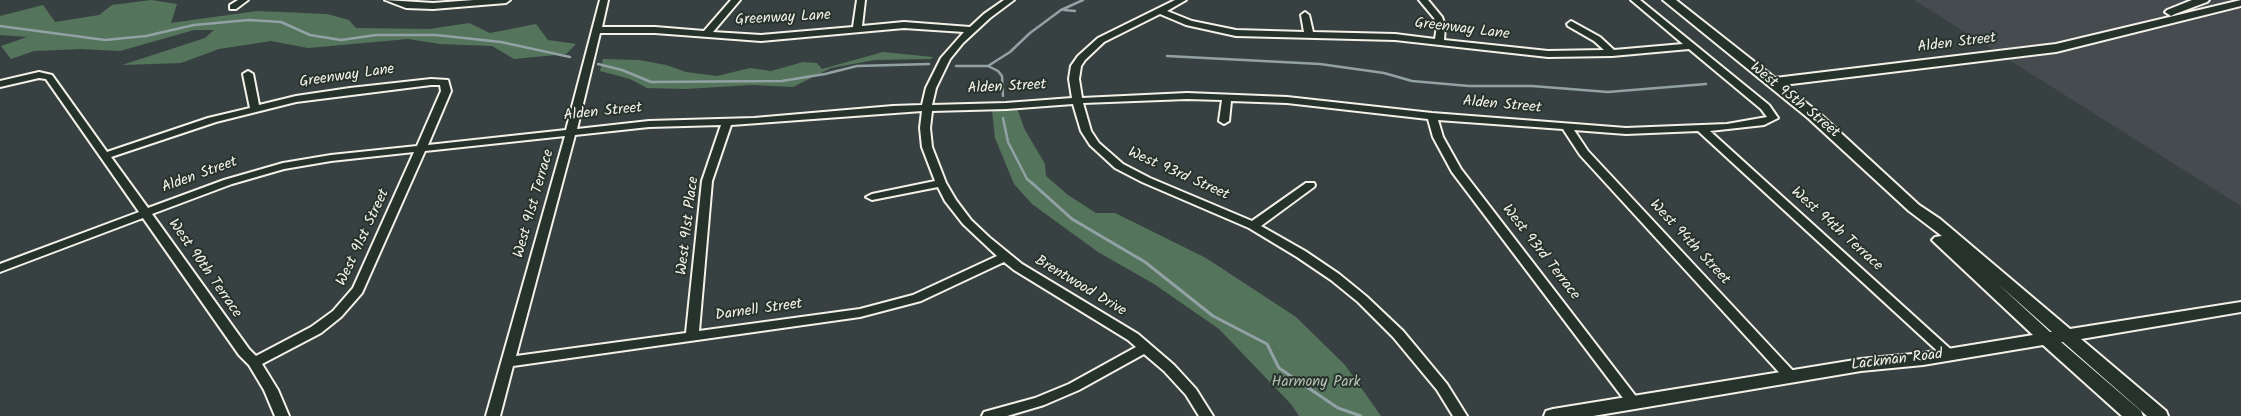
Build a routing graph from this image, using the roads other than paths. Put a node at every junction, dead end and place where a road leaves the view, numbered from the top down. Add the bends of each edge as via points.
1 (244, 0) edge
2 (389, 0) edge
3 (506, 0) edge
4 (604, 0) edge
5 (736, 0) edge
6 (861, 0) edge
7 (1010, 0) edge
8 (1182, 0) edge
9 (1423, 0) edge
10 (1635, 0) edge
11 (1669, 0) edge
12 (2203, 0) edge
13 (486, 1) edge
14 (2241, 3) edge
15 (233, 7) dead end
16 (1159, 11) junction
17 (1305, 15) dead end
18 (1572, 24) dead end
19 (2143, 26) junction
20 (857, 29) junction
21 (596, 30) junction
22 (971, 30) junction
23 (705, 34) junction
24 (1309, 35) junction
25 (1439, 43) junction
26 (1690, 46) junction
27 (1612, 53) junction
28 (248, 74) dead end
29 (445, 82) joint
30 (1773, 82) junction
31 (0, 84) edge
32 (1227, 97) junction
33 (1077, 100) junction
34 (927, 108) junction
35 (254, 109) junction
36 (1432, 116) junction
37 (1773, 118) joint
38 (1224, 121) dead end
39 (727, 122) junction
40 (1567, 127) junction
41 (1702, 129) junction
42 (571, 132) junction
43 (421, 148) junction
44 (106, 156) junction
45 (940, 182) junction
46 (1310, 185) dead end
47 (872, 197) dead end
48 (1914, 208) junction
49 (145, 213) junction
50 (1252, 226) junction
51 (1005, 257) junction
52 (0, 268) edge
53 (2241, 307) edge
54 (692, 336) junction
55 (2066, 336) junction
56 (2047, 339) junction
57 (1145, 348) junction
58 (1950, 355) junction
59 (254, 362) junction
60 (508, 362) junction
61 (1791, 377) junction
62 (1634, 402) junction
63 (282, 416) edge
64 (493, 416) edge
65 (989, 416) edge
66 (1206, 416) edge
67 (1460, 416) edge
68 (1554, 416) edge
69 (2134, 416) edge
70 (2158, 416) edge

1 - 15 street
2 - 13 street via 418,6
3 - 13 street
4 - 21 street, West 91st Terrace
5 - 23 street
6 - 20 street
7 - 22 street, Brentwood Drive
8 - 16 street, West 93rd Street
9 - 25 street via 1438,17 1441,26
10 - 26 street, West 95th Street
11 - 30 main road, West 95th Street
12 - 19 main road, Alden Street via 2178,8
14 - 19 main road, Alden Street
16 - 24 street, Greenway Lane via 1188,23 1218,30
16 - 33 street, West 93rd Street via 1117,31 1088,50 1076,66
17 - 24 street
18 - 27 street via 1597,39
19 - 30 main road, Alden Street via 2056,48
20 - 22 street, Greenway Lane via 915,25
20 - 23 street, Greenway Lane via 768,38
21 - 23 street, Greenway Lane via 646,29
21 - 42 street, West 91st Terrace
22 - 34 street, Brentwood Drive via 946,58 937,74
24 - 25 street, Greenway Lane via 1395,37
25 - 27 street, Greenway Lane via 1548,54
26 - 27 street, Greenway Lane
26 - 37 street, West 95th Street
28 - 35 street
29 - 35 street, Greenway Lane via 350,90
29 - 43 street, West 91st Street via 446,91
30 - 48 main road, West 95th Street via 1845,142
31 - 44 street, West 90th Terrace via 39,75 49,77
32 - 33 street, Alden Street via 1150,96
32 - 36 street, Alden Street via 1302,101
32 - 38 street
33 - 34 street, Alden Street
33 - 50 street, West 93rd Street via 1086,131 1095,145 1119,166
34 - 39 street, Alden Street
34 - 45 street, Brentwood Drive via 927,146
35 - 44 street, Greenway Lane
36 - 40 street, Alden Street
36 - 62 street, West 93rd Terrace via 1438,137 1456,170
37 - 41 street, Alden Street via 1758,123
39 - 42 street, Alden Street via 649,124
39 - 54 street, West 91st Place via 707,181
40 - 41 street, Alden Street via 1626,131
40 - 61 street, West 94th Street via 1584,153
41 - 58 street, West 94th Terrace
42 - 43 street, Alden Street
42 - 60 street, West 91st Terrace
43 - 49 street, Alden Street via 284,166 228,182
43 - 59 street, West 91st Street via 363,282 352,298 316,330
44 - 49 street, West 90th Terrace
45 - 47 street
45 - 51 street, Brentwood Drive via 967,222
46 - 50 street
48 - 55 main road, West 95th Street via 1935,222
48 - 56 main road, West 95th Street via 1921,222
49 - 52 street, Alden Street
49 - 59 street, West 90th Terrace
50 - 67 street, West 93rd Street via 1301,254 1362,299 1420,359
51 - 54 street, Darnell Street via 940,289 887,307 833,318
51 - 57 street, Brentwood Drive via 1123,330
53 - 55 main road, Lackman Road
54 - 60 street, Darnell Street
55 - 56 main road, Lackman Road
55 - 70 main road, West 95th Street
56 - 58 main road, Lackman Road
56 - 69 main road, West 95th Street
57 - 65 street via 1074,387 1039,402
57 - 66 street, Brentwood Drive via 1170,368
58 - 61 main road, Lackman Road
59 - 63 street, West 90th Terrace
60 - 64 street, West 91st Terrace
61 - 62 main road, Lackman Road
62 - 68 main road, Lackman Road

